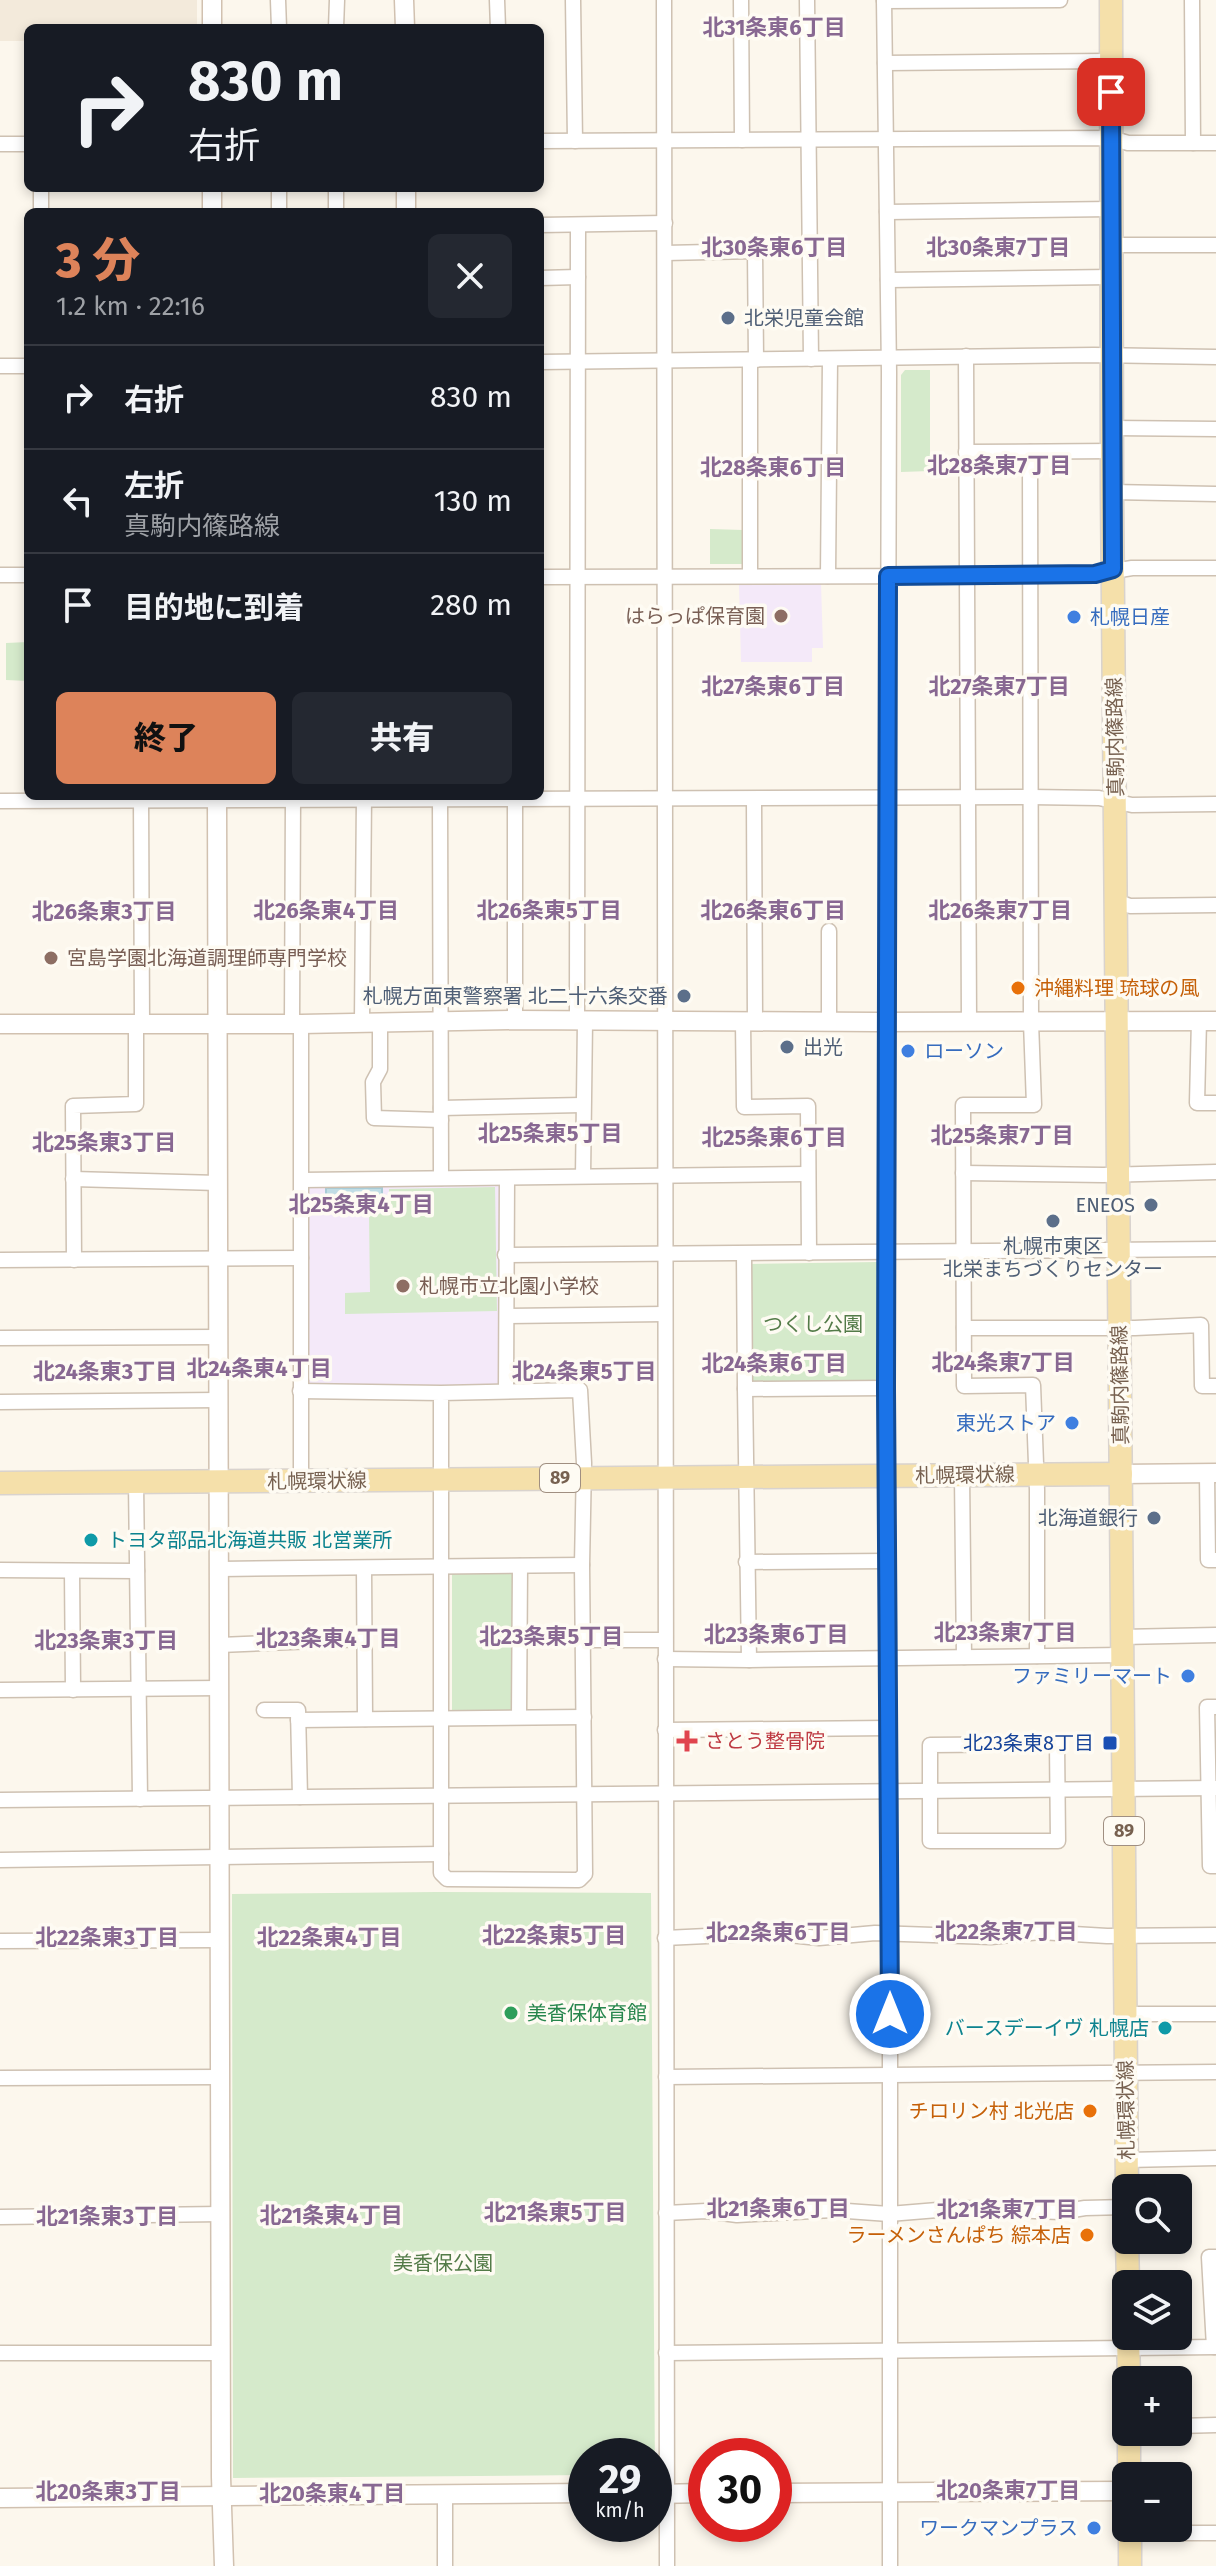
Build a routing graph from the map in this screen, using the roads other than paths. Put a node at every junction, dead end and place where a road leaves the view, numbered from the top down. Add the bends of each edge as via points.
1 (212, 0) edge
2 (278, 0) edge
3 (337, 0) edge
4 (404, 0) edge
5 (497, 0) edge
6 (573, 0) edge
7 (664, 0) edge
8 (741, 0) edge
9 (807, 0) edge
10 (1060, 0) edge
11 (1109, 0) edge
12 (1192, 0) edge
13 (884, 1) edge
14 (212, 24) edge
15 (279, 24) edge
16 (336, 24) edge
17 (405, 24) edge
18 (498, 24) edge
19 (1111, 61) junction
20 (885, 63) junction
21 (1111, 138) junction
22 (886, 139) junction
23 (742, 140) junction
24 (809, 140) junction
25 (544, 141) edge
26 (575, 141) junction
27 (666, 141) junction
28 (1193, 143) junction
29 (1216, 143) edge
30 (0, 144) edge
31 (24, 144) edge
32 (1111, 209) junction
33 (887, 212) junction
34 (665, 223) junction
35 (544, 225) edge
36 (578, 225) junction
37 (1111, 245) junction
38 (1216, 245) edge
39 (665, 253) junction
40 (578, 277) junction
41 (1111, 277) junction
42 (544, 278) edge
43 (888, 280) junction
44 (966, 356) junction
45 (1113, 356) junction
46 (1216, 357) edge
47 (888, 358) junction
48 (811, 359) junction
49 (830, 359) junction
50 (753, 360) junction
51 (665, 361) junction
52 (544, 362) edge
53 (578, 362) junction
54 (0, 366) edge
55 (24, 366) edge
56 (1113, 428) junction
57 (1216, 429) edge
58 (1113, 451) junction
59 (966, 452) junction
60 (1030, 452) junction
61 (1112, 492) junction
62 (1216, 494) edge
63 (1216, 568) edge
64 (1113, 569) junction
65 (1031, 574) junction
66 (0, 575) edge
67 (24, 575) edge
68 (578, 576) junction
69 (750, 576) junction
70 (828, 576) junction
71 (888, 576) junction
72 (967, 576) junction
73 (544, 577) edge
74 (665, 577) junction
75 (1030, 797) junction
76 (888, 798) junction
77 (968, 798) junction
78 (544, 799) edge
79 (664, 799) junction
80 (754, 799) junction
81 (47, 800) edge
82 (141, 800) edge
83 (217, 800) edge
84 (293, 800) edge
85 (364, 800) edge
86 (440, 800) edge
87 (515, 800) edge
88 (579, 800) junction
89 (0, 801) edge
90 (1116, 801) junction
91 (1216, 804) edge
92 (1116, 901) junction
93 (1216, 905) edge
94 (829, 931) dead end
95 (515, 1020) junction
96 (664, 1020) junction
97 (1208, 1020) edge
98 (371, 1021) junction
99 (581, 1021) junction
100 (1117, 1021) junction
101 (440, 1022) junction
102 (749, 1022) junction
103 (829, 1022) junction
104 (886, 1022) junction
105 (969, 1022) junction
106 (1031, 1022) junction
107 (139, 1023) junction
108 (217, 1023) junction
109 (0, 1024) edge
110 (297, 1024) junction
111 (1216, 1103) edge
112 (582, 1105) junction
113 (441, 1114) junction
114 (1118, 1172) junction
115 (1216, 1172) edge
116 (963, 1173) junction
117 (808, 1174) junction
118 (583, 1176) junction
119 (441, 1178) junction
120 (507, 1178) junction
121 (664, 1178) junction
122 (73, 1179) junction
123 (302, 1180) junction
124 (218, 1183) junction
125 (1216, 1249) edge
126 (1118, 1250) junction
127 (963, 1252) junction
128 (809, 1253) junction
129 (887, 1253) junction
130 (744, 1254) junction
131 (505, 1255) junction
132 (664, 1255) junction
133 (301, 1258) junction
134 (218, 1259) junction
135 (0, 1260) edge
136 (74, 1260) junction
137 (664, 1314) junction
138 (507, 1316) junction
139 (964, 1328) junction
140 (1119, 1328) junction
141 (219, 1337) junction
142 (0, 1338) edge
143 (1216, 1386) edge
144 (886, 1388) junction
145 (745, 1389) junction
146 (506, 1390) junction
147 (300, 1391) junction
148 (441, 1393) junction
149 (219, 1400) junction
150 (0, 1402) edge
151 (1121, 1474) junction
152 (1211, 1474) edge
153 (887, 1475) junction
154 (962, 1475) junction
155 (1035, 1475) junction
156 (666, 1477) junction
157 (746, 1477) junction
158 (584, 1478) junction
159 (442, 1479) junction
160 (220, 1481) junction
161 (301, 1481) junction
162 (136, 1482) junction
163 (0, 1483) edge
164 (1216, 1560) edge
165 (887, 1561) junction
166 (746, 1562) junction
167 (582, 1565) junction
168 (520, 1566) junction
169 (364, 1568) junction
170 (442, 1568) junction
171 (220, 1569) junction
172 (0, 1570) edge
173 (72, 1571) junction
174 (137, 1571) junction
175 (1216, 1635) edge
176 (364, 1639) junction
177 (583, 1640) junction
178 (665, 1640) junction
179 (220, 1645) junction
180 (1122, 1646) junction
181 (1037, 1656) junction
182 (888, 1657) junction
183 (964, 1657) junction
184 (665, 1659) junction
185 (749, 1660) junction
186 (220, 1688) junction
187 (0, 1690) edge
188 (73, 1690) junction
189 (138, 1690) junction
190 (1216, 1707) edge
191 (264, 1710) dead end
192 (442, 1717) junction
193 (519, 1717) junction
194 (584, 1717) junction
195 (365, 1719) junction
196 (298, 1720) junction
197 (889, 1728) junction
198 (665, 1730) junction
199 (1212, 1788) edge
200 (1123, 1789) junction
201 (1058, 1790) junction
202 (930, 1791) junction
203 (888, 1792) junction
204 (584, 1794) junction
205 (665, 1794) junction
206 (443, 1796) junction
207 (300, 1797) junction
208 (220, 1798) junction
209 (140, 1799) junction
210 (0, 1800) edge
211 (441, 1854) junction
212 (220, 1858) junction
213 (0, 1860) edge
214 (1216, 1866) edge
215 (890, 1933) junction
216 (1124, 1935) junction
217 (1216, 1935) edge
218 (665, 1938) junction
219 (220, 1940) junction
220 (0, 1941) edge
221 (1126, 2014) junction
222 (1216, 2014) edge
223 (1216, 2072) edge
224 (889, 2073) junction
225 (1126, 2073) junction
226 (220, 2077) junction
227 (666, 2077) junction
228 (0, 2078) edge
229 (1216, 2158) edge
230 (1127, 2160) junction
231 (1127, 2174) edge
232 (1112, 2207) edge
233 (666, 2213) junction
234 (221, 2214) junction
235 (889, 2214) junction
236 (0, 2217) edge
237 (1216, 2257) edge
238 (1112, 2343) edge
239 (1192, 2346) edge
240 (1215, 2347) edge
241 (889, 2350) junction
242 (0, 2353) edge
243 (221, 2353) junction
244 (666, 2353) junction
245 (1216, 2425) edge
246 (1192, 2426) edge
247 (663, 2438) edge
248 (1112, 2491) edge
249 (568, 2493) edge
250 (792, 2493) edge
251 (890, 2493) junction
252 (445, 2495) junction
253 (221, 2496) junction
254 (0, 2498) edge
255 (1192, 2532) edge
256 (1216, 2533) edge
257 (665, 2542) edge
258 (1130, 2542) edge
259 (224, 2566) edge
260 (445, 2566) edge
261 (667, 2566) edge
262 (890, 2566) edge
263 (1130, 2566) edge

1 - 14 street
2 - 15 street
3 - 16 street
4 - 17 street
5 - 18 street
6 - 26 street
7 - 27 street
8 - 23 street
9 - 24 street
10 - 13 street
11 - 19 main road, 真駒内篠路線
12 - 28 street
13 - 20 street
19 - 20 street
19 - 21 main road, 真駒内篠路線
20 - 22 street
21 - 22 street
21 - 28 street
21 - 32 main road, 真駒内篠路線
22 - 24 street
22 - 33 street
23 - 24 street
23 - 27 street
24 - 48 street
25 - 26 street
26 - 27 street
27 - 34 street
28 - 29 street
30 - 31 street
32 - 33 street
32 - 37 main road, 真駒内篠路線
33 - 43 street
34 - 36 street
34 - 39 street
35 - 36 street
36 - 40 street
37 - 38 street
37 - 41 main road, 真駒内篠路線
39 - 50 street via 755,251
39 - 51 street
40 - 42 street
40 - 53 street
41 - 43 street
41 - 45 main road, 真駒内篠路線
43 - 47 street
44 - 45 street
44 - 47 street
44 - 59 street
45 - 46 street
45 - 56 main road, 真駒内篠路線
47 - 49 street
47 - 71 street
48 - 49 street
48 - 50 street
49 - 70 street
50 - 51 street
50 - 69 street
51 - 53 street
51 - 74 street
52 - 53 street
53 - 68 street
54 - 55 street
56 - 57 street
56 - 58 main road, 真駒内篠路線
58 - 60 street
58 - 61 main road, 真駒内篠路線
59 - 60 street
59 - 72 street
60 - 65 street
61 - 62 street
61 - 64 main road, 真駒内篠路線
63 - 64 street
64 - 65 street
64 - 90 main road, 真駒内篠路線
65 - 72 street
65 - 75 street
66 - 67 street
68 - 73 street
68 - 74 street
68 - 88 street
69 - 70 street
69 - 74 street
70 - 71 street
71 - 72 street
71 - 76 street
72 - 77 street
74 - 79 street
75 - 77 street
75 - 90 street
75 - 106 street
76 - 77 street
76 - 80 street
76 - 104 street
77 - 105 street
78 - 88 street
79 - 80 street
79 - 88 street
79 - 96 street
80 - 102 street
81 - 89 street
82 - 107 street
83 - 108 street
84 - 110 street
85 - 98 street
86 - 101 street
87 - 95 street
88 - 99 street
90 - 91 street
90 - 92 main road, 真駒内篠路線
92 - 93 street via 1130,906
92 - 100 main road, 真駒内篠路線
94 - 103 street
95 - 99 street
95 - 101 street
96 - 99 street
96 - 102 street
96 - 121 street
97 - 100 street
97 - 111 street via 1197,1103
98 - 101 street
98 - 110 street
98 - 113 street via 380,1069 373,1082 374,1118
99 - 112 street
100 - 106 street
100 - 114 main road, 真駒内篠路線
101 - 113 street
102 - 103 street
102 - 117 street via 744,1107 808,1106
103 - 104 street
104 - 105 street
104 - 129 street
105 - 106 street
106 - 116 street via 1034,1105 963,1105
107 - 108 street
107 - 109 street
107 - 122 street via 136,1104 73,1106
108 - 110 street
108 - 124 street
110 - 123 street
112 - 113 street
112 - 118 street
113 - 119 street
114 - 115 street
114 - 116 street
114 - 126 main road, 真駒内篠路線
116 - 127 street
117 - 121 street
117 - 128 street
118 - 120 street
118 - 121 street
119 - 120 street
119 - 123 street
120 - 131 street
121 - 132 street
122 - 124 street
122 - 136 street
123 - 133 street
124 - 134 street
125 - 126 street
126 - 127 street
126 - 140 main road, 真駒内篠路線
127 - 129 street
127 - 139 street
128 - 129 street
128 - 130 street
129 - 144 street
130 - 132 street
130 - 145 street
131 - 132 street
131 - 138 street
132 - 137 street
133 - 134 street
133 - 147 street
134 - 136 street
134 - 141 street
135 - 136 street
137 - 138 street
137 - 156 street
138 - 146 street
139 - 140 street
139 - 155 street via 964,1386 1033,1385
140 - 143 street via 1201,1325 1202,1386
140 - 151 main road, 真駒内篠路線
141 - 142 street
141 - 149 street
144 - 145 street
144 - 153 street
145 - 157 street
146 - 148 street
146 - 158 street via 580,1390
147 - 148 street
147 - 161 street
148 - 159 street
149 - 150 street
149 - 160 street
151 - 152 street
151 - 155 main road, 札幌環状線 / 89
151 - 180 main road, 札幌環状線 / 89
152 - 164 street via 1208,1560
153 - 154 main road, 札幌環状線 / 89
153 - 157 main road, 札幌環状線 / 89
153 - 165 street
154 - 155 main road, 札幌環状線 / 89
154 - 183 street
155 - 181 street
156 - 157 main road, 札幌環状線 / 89
156 - 158 main road, 札幌環状線 / 89
156 - 178 street
157 - 166 street
158 - 159 main road, 札幌環状線 / 89
158 - 167 street
159 - 161 main road, 札幌環状線 / 89
159 - 170 street
160 - 161 main road, 札幌環状線 / 89
160 - 162 main road, 札幌環状線 / 89
160 - 171 street
162 - 163 main road, 札幌環状線 / 89
162 - 174 street
165 - 166 street
165 - 182 street
166 - 185 street
167 - 168 street
167 - 177 street
168 - 170 street
168 - 193 street
169 - 170 street
169 - 171 street
169 - 176 street
170 - 192 street
171 - 179 street
172 - 173 street
173 - 174 street
173 - 188 street
174 - 189 street
175 - 180 street
176 - 179 street
176 - 195 street
177 - 178 street
177 - 194 street
178 - 184 street
179 - 186 street
180 - 181 street
180 - 200 main road, 札幌環状線 / 89
181 - 183 street
182 - 183 street
182 - 185 street
182 - 197 street
184 - 185 street
184 - 198 street
186 - 189 street
186 - 208 street
187 - 188 street
188 - 189 street
189 - 209 street
190 - 199 street via 1207,1707
191 - 196 street via 298,1710
192 - 193 street
192 - 195 street
192 - 206 street
193 - 194 street
194 - 204 street
195 - 196 street
196 - 207 street
197 - 198 street
197 - 203 street
198 - 205 street
199 - 200 street
199 - 214 street via 1210,1866
200 - 201 street
200 - 216 main road, 札幌環状線 / 89
201 - 202 street
201 - 202 street via 1057,1744 930,1745
201 - 202 street via 1058,1841 930,1841
202 - 203 street
203 - 205 street
203 - 215 street
204 - 205 street
204 - 206 street
204 - 211 street via 585,1874 579,1880 447,1879 441,1873
205 - 218 street
206 - 207 street
206 - 211 street
207 - 208 street
208 - 209 street
208 - 212 street
209 - 210 street
211 - 212 street
212 - 213 street
212 - 219 street
215 - 216 street
215 - 218 street
215 - 224 street
216 - 217 street
216 - 221 main road, 札幌環状線 / 89
218 - 227 street
219 - 220 street
219 - 226 street
221 - 222 street
221 - 225 main road, 札幌環状線 / 89
223 - 225 street
224 - 225 street
224 - 227 street
224 - 235 street
225 - 230 main road, 札幌環状線 / 89
226 - 228 street
226 - 234 street
227 - 233 street
229 - 230 street
230 - 231 main road, 札幌環状線 / 89
232 - 235 street
233 - 235 street
233 - 244 street
234 - 236 street
234 - 243 street
235 - 241 street
237 - 240 street via 1209,2257
238 - 241 street
239 - 240 street
241 - 244 street
241 - 251 street
242 - 243 street
243 - 253 street
244 - 247 street
245 - 246 street
248 - 251 street
249 - 252 street
250 - 251 street
251 - 262 street
252 - 253 street
252 - 260 street
253 - 254 street
253 - 259 street
255 - 256 street
257 - 261 street
258 - 263 main road

